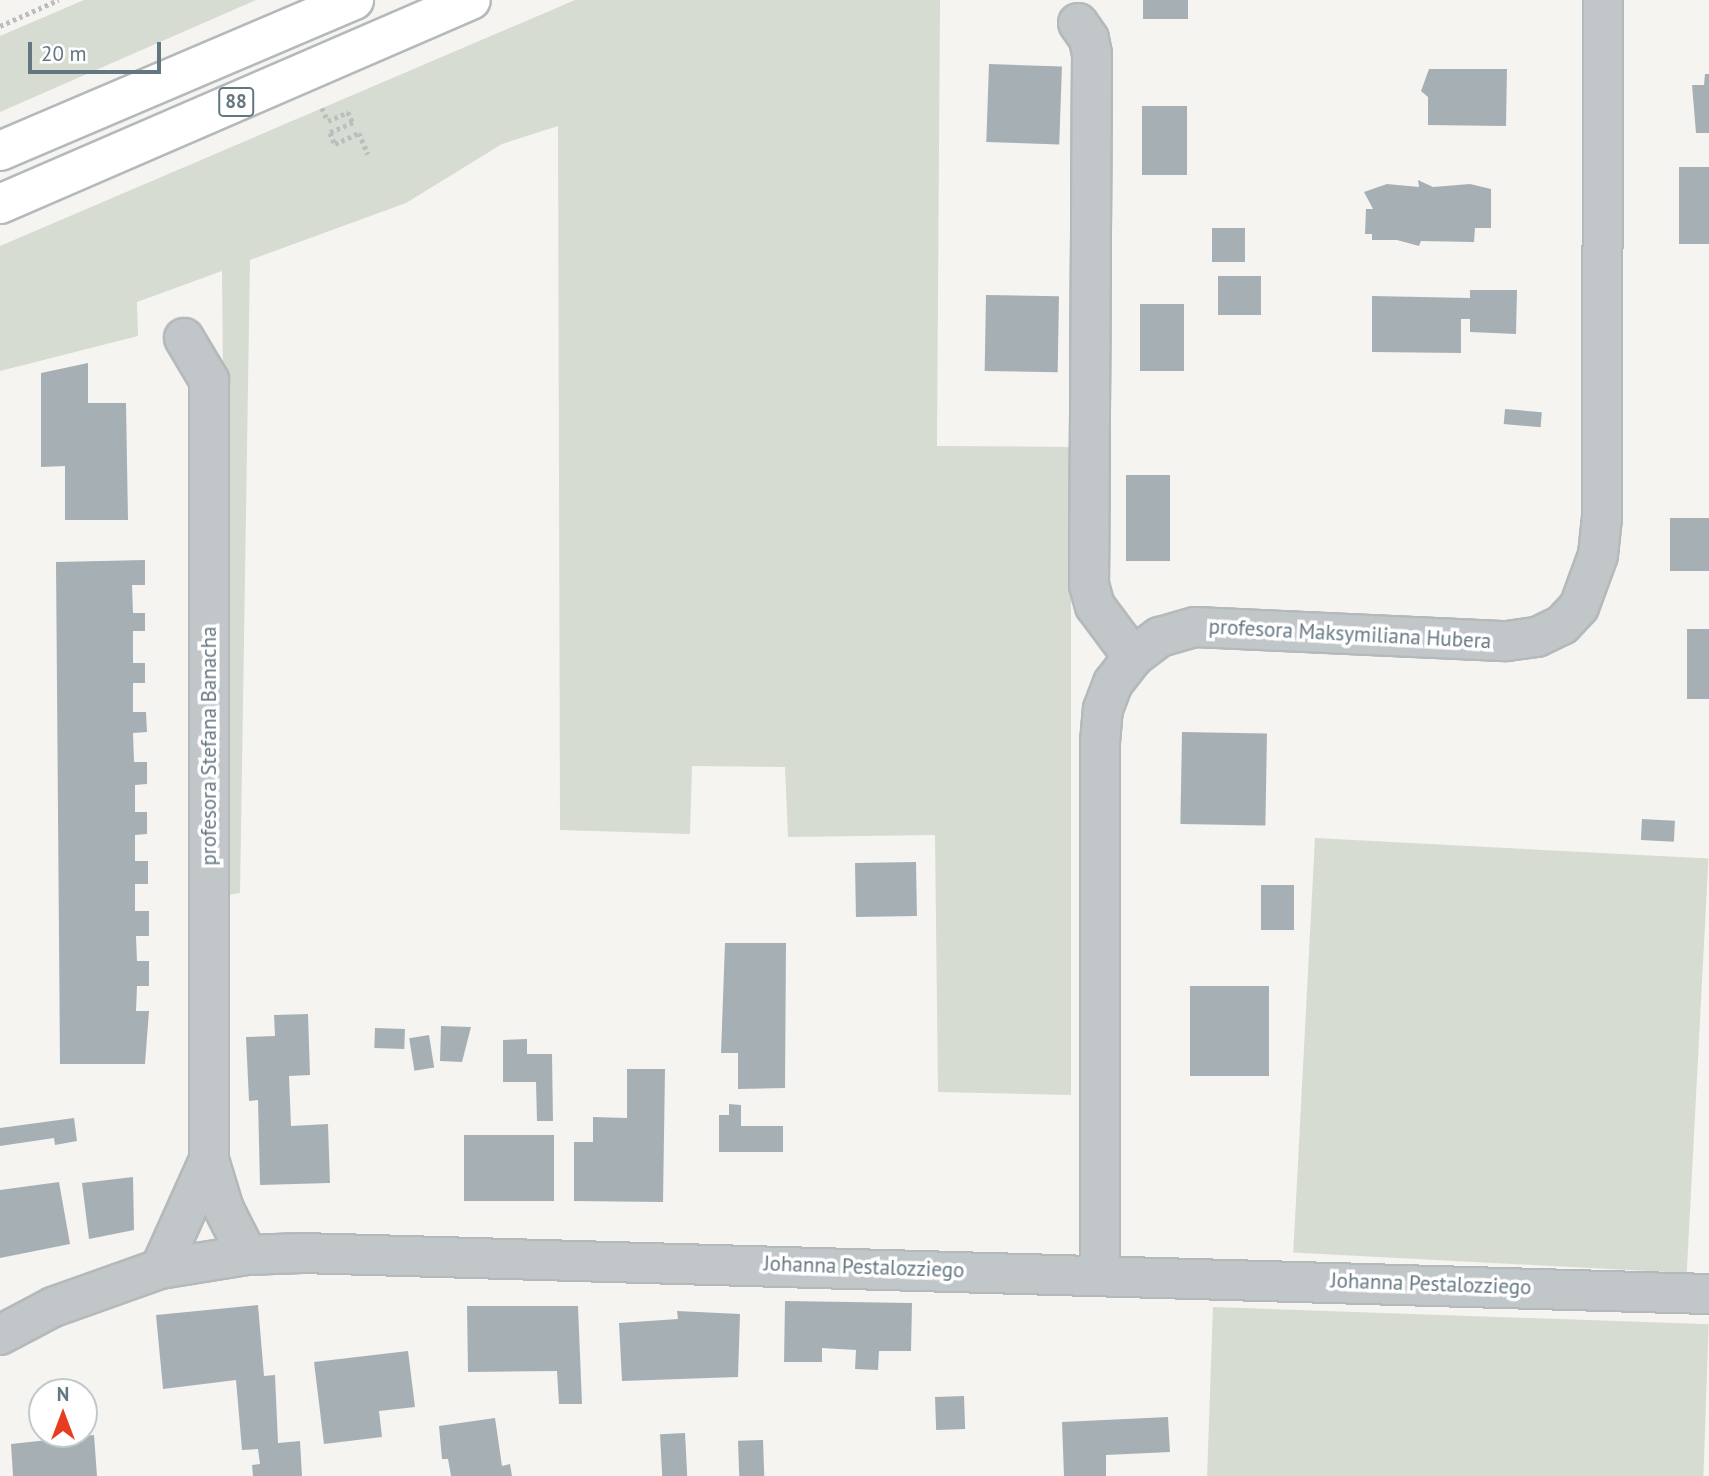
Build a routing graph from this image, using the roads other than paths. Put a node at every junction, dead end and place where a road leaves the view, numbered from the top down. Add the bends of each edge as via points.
1 (354, 0) edge
2 (471, 0) edge
3 (1603, 0) edge
4 (1078, 23) dead end
5 (0, 151) edge
6 (0, 204) edge
7 (184, 338) dead end
8 (1133, 657) junction
9 (209, 1160) junction
10 (247, 1255) junction
11 (160, 1269) junction
12 (1100, 1274) junction
13 (1709, 1294) edge
14 (10, 1326) edge

1 - 5 main road, 88
2 - 6 main road, 88
3 - 8 street, profesora Maksymiliana Hubera via 1602,519 1598,555 1579,607 1562,625 1537,637 1507,641 1195,627 1160,637
4 - 8 street via 1092,54 1089,585 1095,606
7 - 9 street, profesora Stefana Banacha via 209,380
8 - 12 street, profesora Maksymiliana Hubera via 1113,683 1103,709 1100,742
9 - 10 street, profesora Stefana Banacha via 224,1209
9 - 11 street, profesora Stefana Banacha
10 - 11 street, Johanna Pestalozziego
10 - 12 street, Johanna Pestalozziego via 470,1256
11 - 14 street, Johanna Pestalozziego
12 - 13 street, Johanna Pestalozziego

